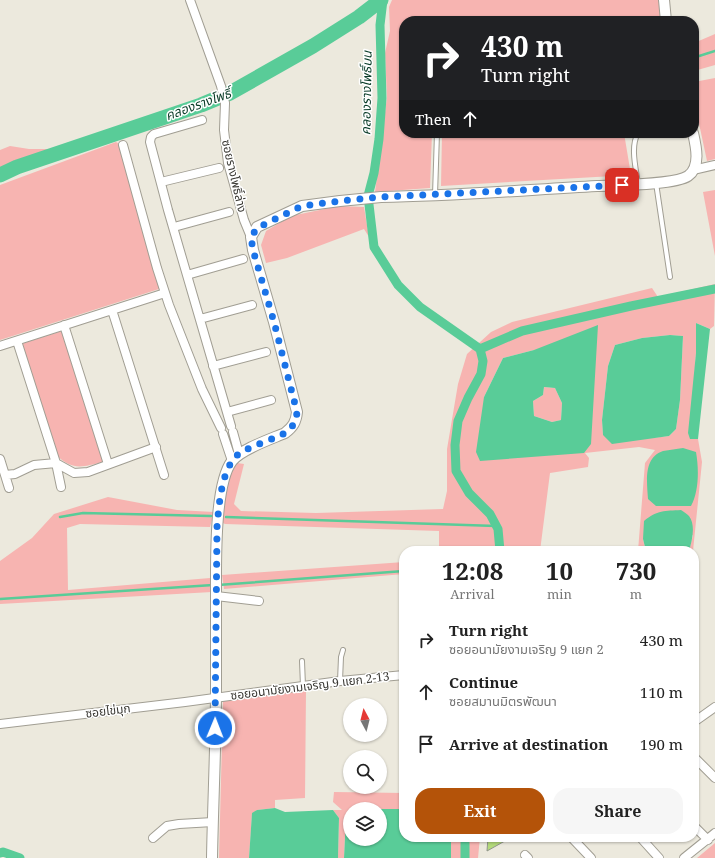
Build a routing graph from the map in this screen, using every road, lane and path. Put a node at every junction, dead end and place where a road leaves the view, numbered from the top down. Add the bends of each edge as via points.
1 (190, 0) edge
2 (664, 0) edge
3 (666, 16) edge
4 (202, 120) dead end
5 (437, 138) edge
6 (636, 138) edge
7 (694, 138) edge
8 (122, 145) dead end
9 (715, 165) edge
10 (219, 168) dead end
11 (693, 170) junction
12 (161, 182) junction
13 (656, 182) junction
14 (638, 184) junction
15 (435, 195) junction
16 (229, 212) dead end
17 (174, 227) junction
18 (251, 237) junction
19 (242, 259) dead end
20 (187, 275) junction
21 (670, 277) dead end
22 (165, 293) junction
23 (252, 305) dead end
24 (112, 310) junction
25 (200, 319) junction
26 (64, 325) junction
27 (17, 340) junction
28 (0, 346) edge
29 (266, 352) dead end
30 (213, 366) junction
31 (271, 400) dead end
32 (230, 422) junction
33 (221, 428) junction
34 (156, 447) junction
35 (236, 457) junction
36 (0, 459) edge
37 (56, 463) junction
38 (108, 464) junction
39 (5, 475) junction
40 (164, 475) dead end
41 (61, 487) dead end
42 (9, 488) dead end
43 (216, 587) junction
44 (259, 601) dead end
45 (343, 650) dead end
46 (302, 661) dead end
47 (399, 675) edge
48 (340, 681) junction
49 (303, 686) junction
50 (216, 697) junction
51 (715, 707) edge
52 (699, 718) edge
53 (0, 724) edge
54 (699, 763) edge
55 (715, 778) edge
56 (213, 822) junction
57 (699, 831) edge
58 (715, 833) edge
59 (153, 838) dead end
60 (708, 840) junction
61 (576, 842) edge
62 (645, 842) edge
63 (212, 858) edge
64 (591, 858) edge
65 (659, 858) edge
66 (684, 858) edge

1 - 18 street, ซอยรางโพธิ์ล่าง via 221,86 225,103 224,130 228,163
2 - 3 street
4 - 12 street via 151,137 150,142
5 - 15 lane
6 - 14 lane via 634,154
7 - 11 street via 697,149
8 - 22 street
9 - 11 street
10 - 12 street
11 - 13 street via 683,179
12 - 17 street
13 - 14 street
13 - 21 lane
14 - 15 street
15 - 18 street via 381,197 302,206 257,228
16 - 17 street
17 - 20 street
18 - 35 street via 297,412 292,428
19 - 20 street
20 - 25 street
22 - 24 street
22 - 33 street via 202,390
23 - 25 street
24 - 26 street
24 - 34 street
25 - 30 street
26 - 27 street
26 - 38 street
27 - 28 street
27 - 37 street
29 - 30 street
30 - 32 street
31 - 32 street
32 - 33 street
32 - 35 street
33 - 35 street
34 - 38 street
34 - 40 street
35 - 43 street via 228,469 219,510
36 - 39 street
37 - 38 street via 74,473 88,472
37 - 39 street via 34,466 15,474
37 - 41 street
39 - 42 street
43 - 44 street
43 - 50 street
45 - 48 lane
46 - 49 lane
47 - 48 street, ซอยอนามัยงามเจริญ 9 แยก 2-13
48 - 49 street, ซอยอนามัยงามเจริญ 9 แยก 2-13
49 - 50 street, ซอยอนามัยงามเจริญ 9 แยก 2-13
50 - 53 street, ซอยไข่มุก
50 - 56 street
51 - 52 street
54 - 55 street
56 - 59 street via 167,826
56 - 63 street
57 - 60 street
58 - 60 street
60 - 66 street
61 - 64 street
62 - 65 street

